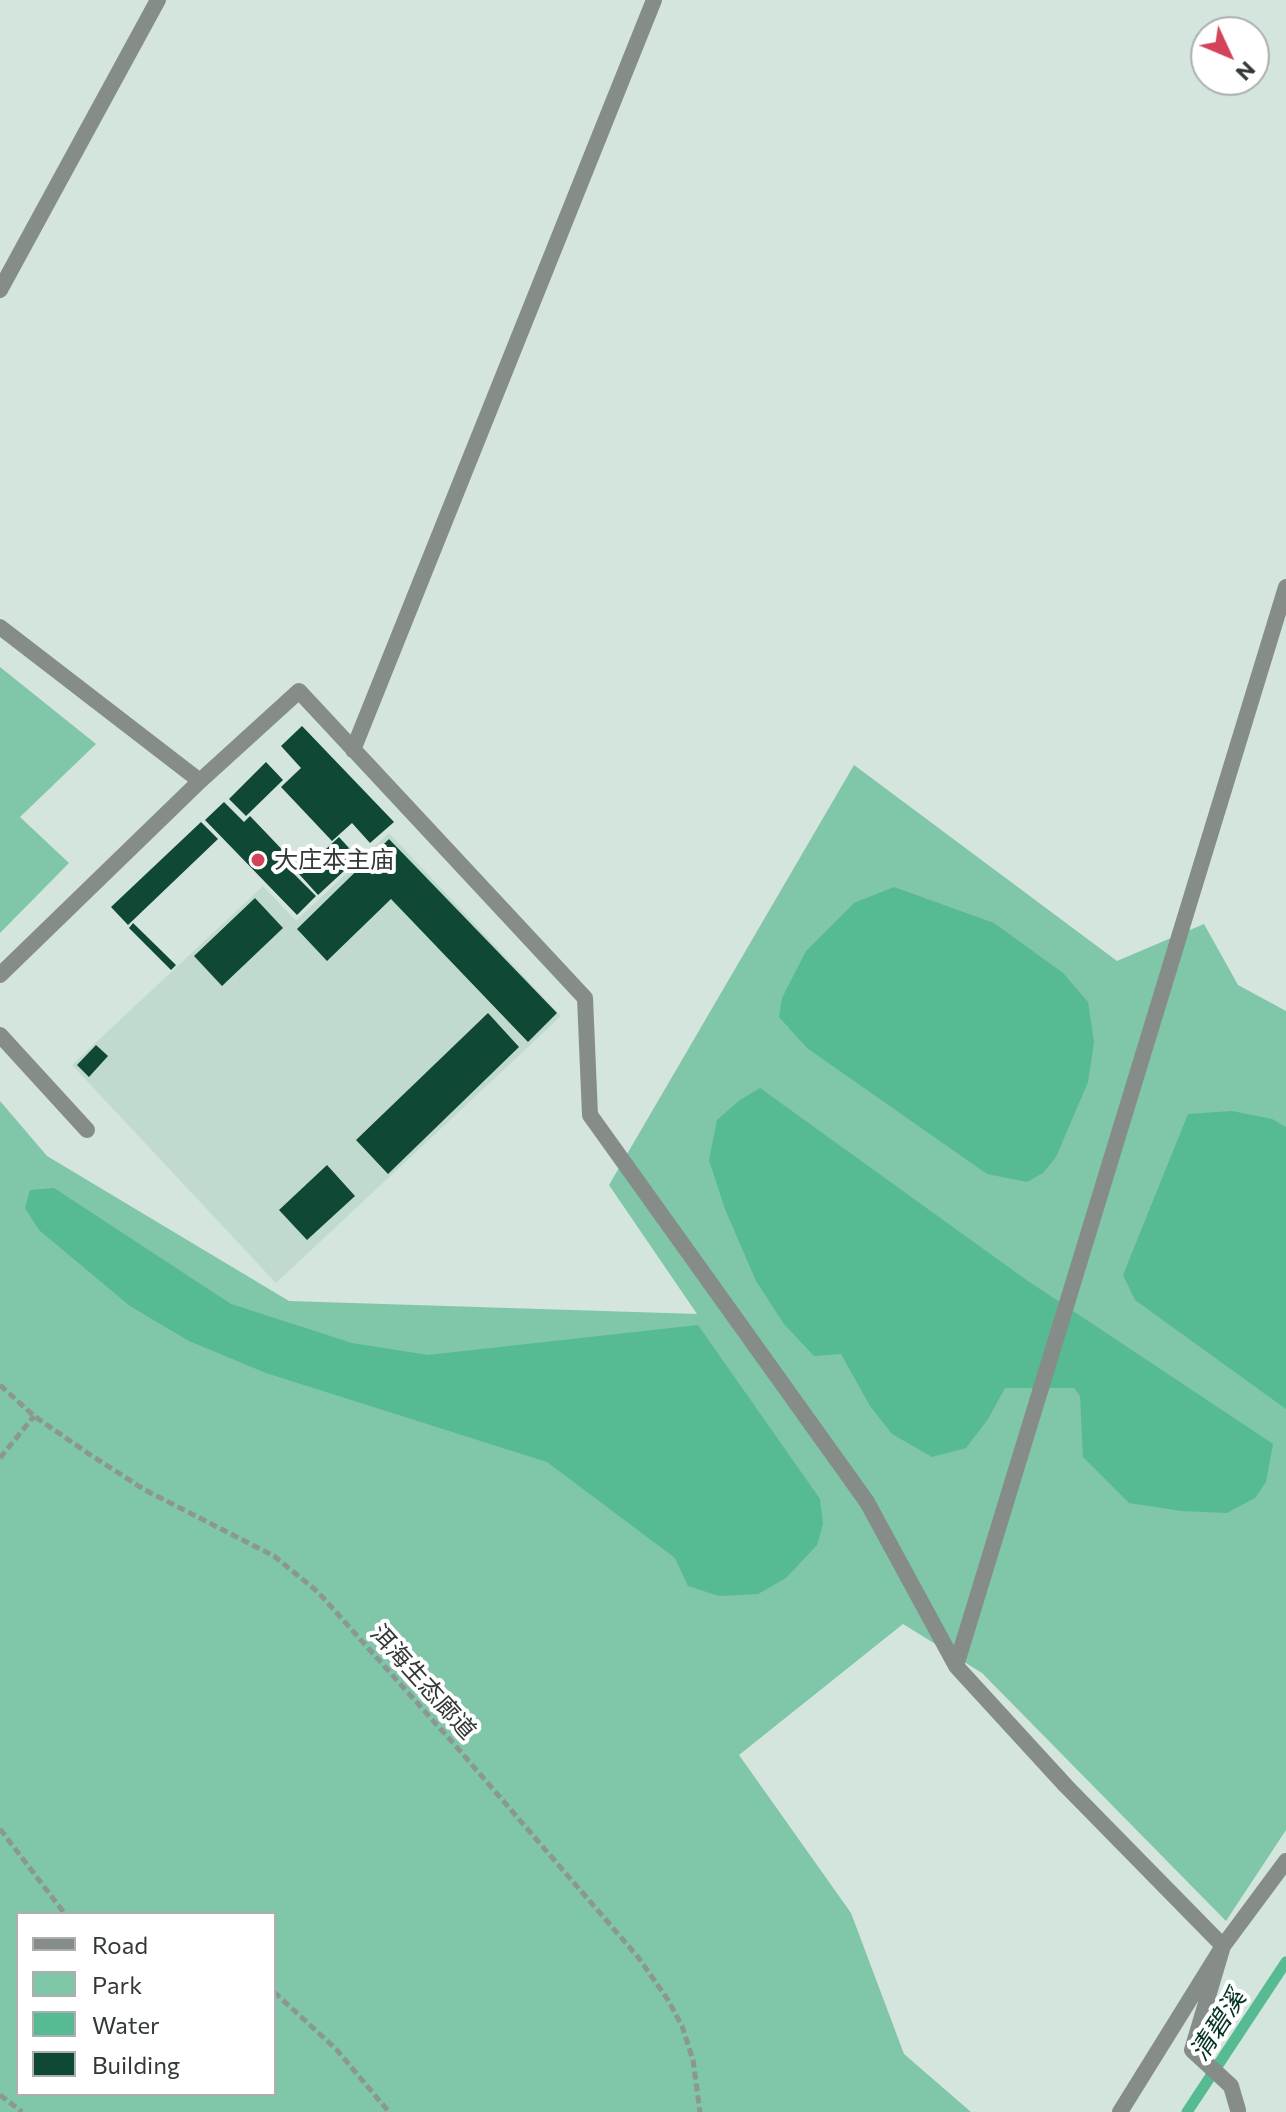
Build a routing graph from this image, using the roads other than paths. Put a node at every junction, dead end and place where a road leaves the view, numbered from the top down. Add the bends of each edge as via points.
1 (158, 0) edge
2 (654, 0) edge
3 (0, 290) edge
4 (1286, 587) edge
5 (0, 627) edge
6 (353, 750) junction
7 (200, 781) junction
8 (0, 975) edge
9 (0, 1035) edge
10 (87, 1130) dead end
11 (956, 1666) junction
12 (1286, 1861) edge
13 (1223, 1946) junction
14 (1238, 2111) edge
15 (1120, 2112) edge

1 - 3 street
2 - 6 street
4 - 11 street
5 - 7 street
6 - 7 street via 299,691
6 - 11 street via 585,998 590,1115 867,1502
7 - 8 street
9 - 10 street
11 - 13 street
12 - 13 street
13 - 14 street via 1192,2050 1231,2086
13 - 15 street

